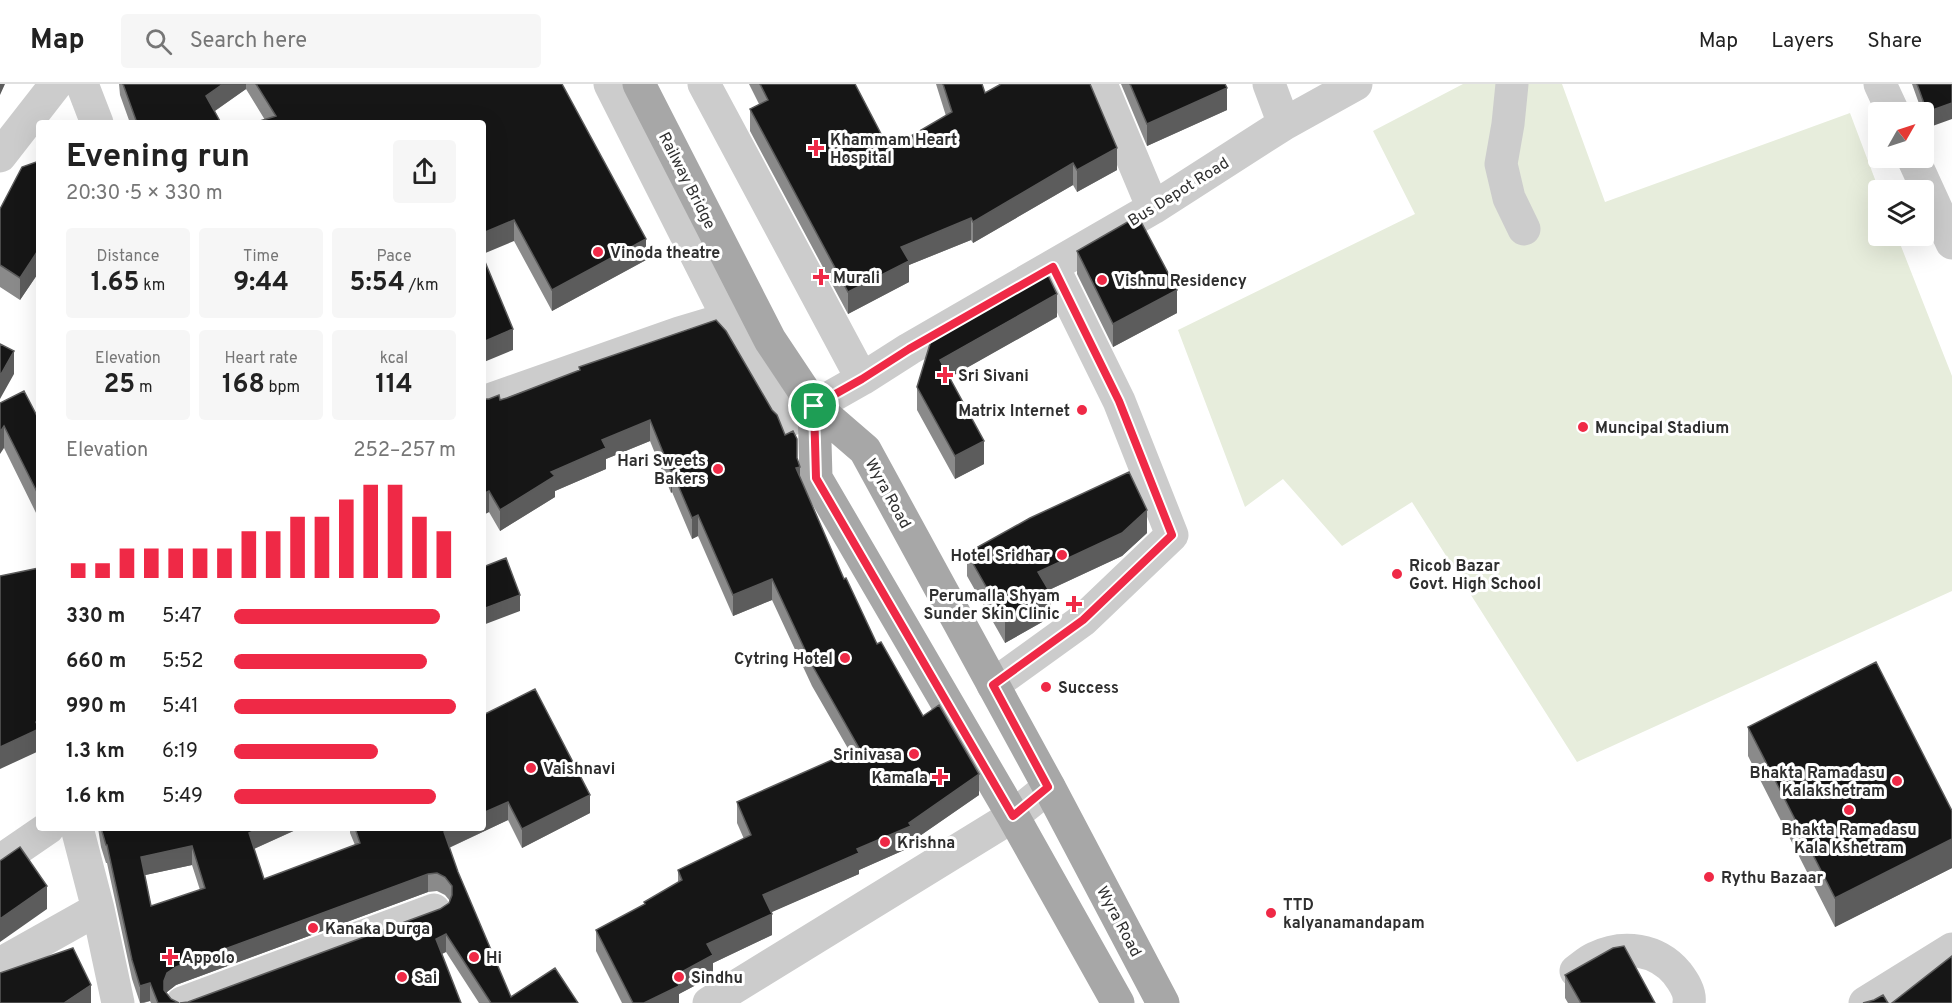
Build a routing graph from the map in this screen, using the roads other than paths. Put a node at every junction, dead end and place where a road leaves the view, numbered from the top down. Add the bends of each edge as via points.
1 (56, 84) edge
2 (82, 84) edge
3 (610, 84) edge
4 (639, 84) edge
5 (704, 84) edge
6 (1101, 84) edge
7 (1269, 84) edge
8 (1356, 84) edge
9 (1512, 84) edge
10 (1880, 84) edge
11 (1888, 102) edge
12 (96, 120) edge
13 (1284, 124) junction
14 (0, 156) edge
15 (1918, 168) edge
16 (1153, 208) junction
17 (1524, 229) dead end
18 (1952, 243) edge
19 (1053, 267) junction
20 (728, 318) junction
21 (862, 379) junction
22 (486, 401) edge
23 (814, 406) junction
24 (993, 685) junction
25 (1048, 787) junction
26 (1013, 816) junction
27 (44, 831) edge
28 (78, 831) edge
29 (0, 861) edge
30 (98, 909) junction
31 (434, 910) edge
32 (1952, 949) edge
33 (0, 964) edge
34 (1576, 971) edge
35 (713, 1002) edge
36 (118, 1003) edge
37 (182, 1003) edge
38 (1118, 1003) edge
39 (1163, 1003) edge
40 (1689, 1003) edge
41 (1865, 1003) edge

1 - 14 street
2 - 12 street
3 - 20 street
4 - 23 main road, Railway Bridge via 770,340
5 - 21 street
6 - 16 street
7 - 13 street
8 - 13 street, Bus Depot Road
9 - 17 street via 1501,164 1509,198
10 - 11 street
13 - 16 street, Bus Depot Road
15 - 18 street
16 - 19 street, Bus Depot Road
19 - 21 street, Bus Depot Road
19 - 24 street via 1119,401 1172,535 1083,620
20 - 22 street
20 - 23 street, Bus Depot Road via 788,421
21 - 23 street, Bus Depot Road
23 - 24 main road, Wyra Road via 866,450
23 - 26 main road via 816,478
24 - 25 main road, Wyra Road
25 - 26 street
25 - 39 main road, Wyra Road
26 - 35 street
26 - 38 main road
27 - 29 street
28 - 30 street
30 - 33 street
30 - 36 street
31 - 37 street
32 - 41 street
34 - 40 street via 1595,958 1624,949 1645,951 1669,964 1683,981

